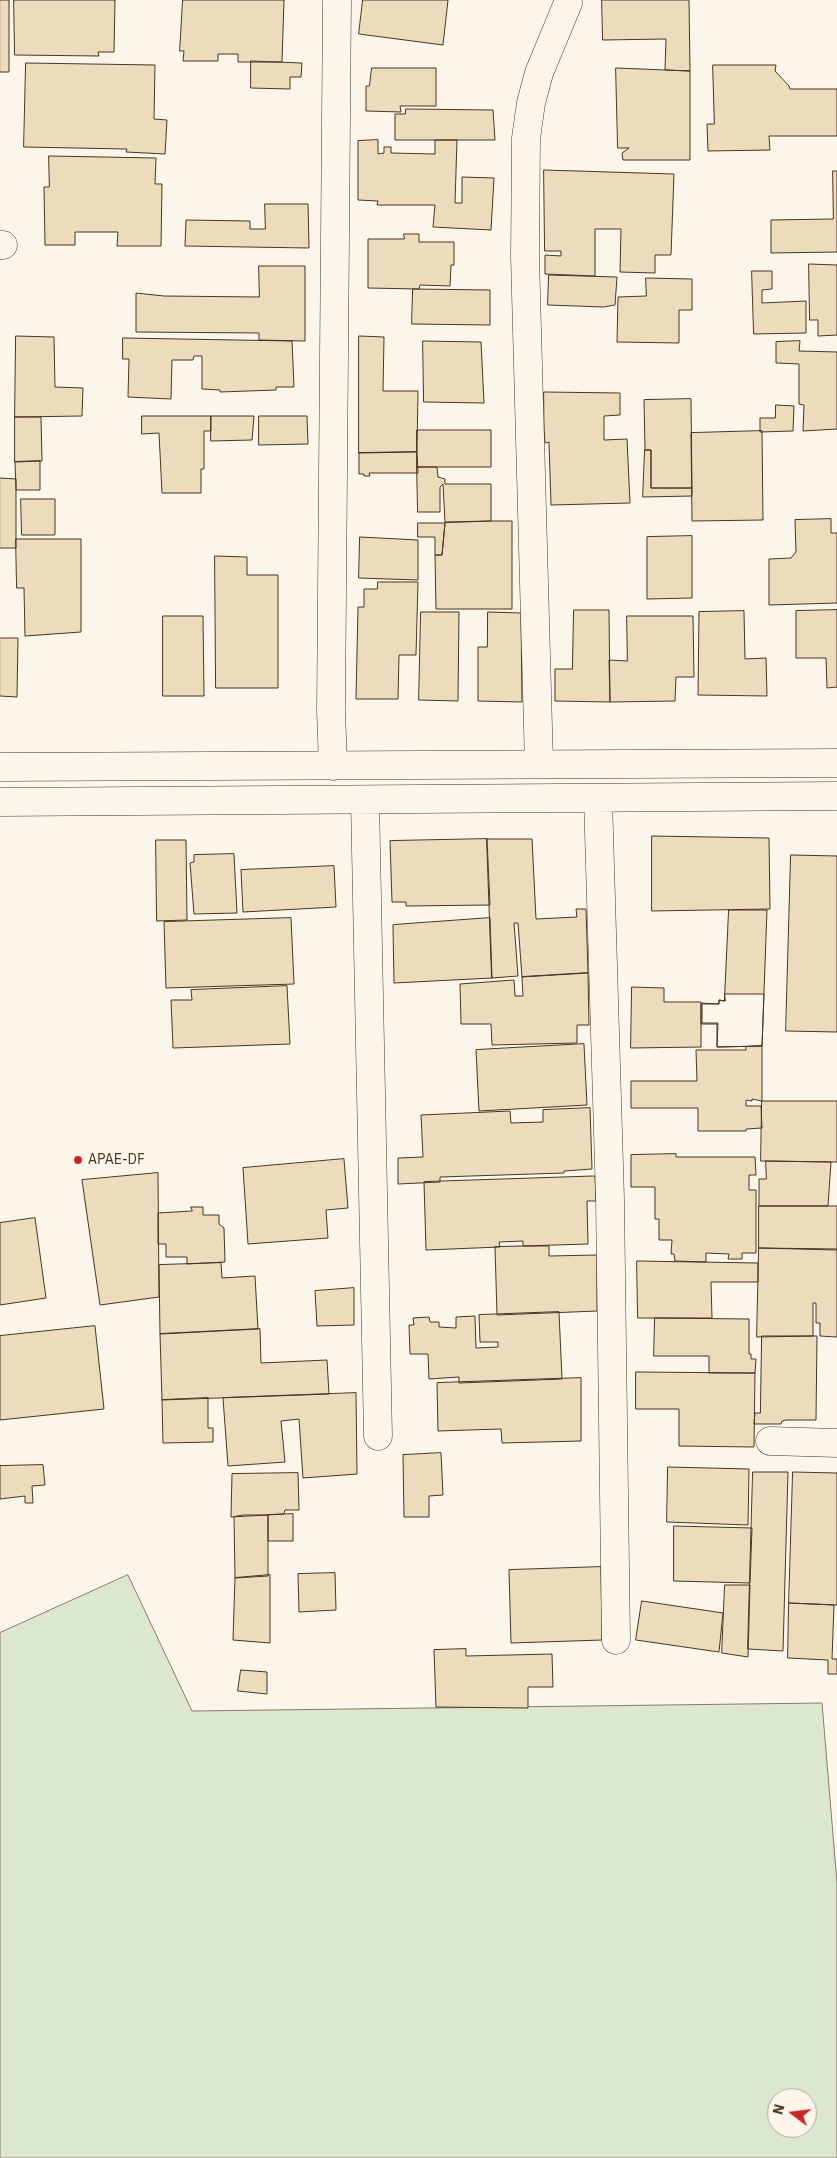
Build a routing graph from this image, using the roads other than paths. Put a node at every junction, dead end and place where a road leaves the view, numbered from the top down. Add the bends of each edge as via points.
1 (337, 0) edge
2 (568, 3) dead end
3 (837, 763) edge
4 (539, 764) junction
5 (333, 766) junction
6 (0, 768) edge
7 (837, 796) edge
8 (598, 799) junction
9 (365, 800) junction
10 (0, 802) edge
11 (378, 1436) dead end
12 (770, 1441) dead end
13 (837, 1443) edge
14 (616, 1640) dead end

1 - 5 street
2 - 4 street via 539,72 526,138 525,277
3 - 4 street
4 - 5 street
5 - 6 street
7 - 8 street
8 - 9 street
8 - 14 street via 610,1199
9 - 10 street
9 - 11 street
12 - 13 street

